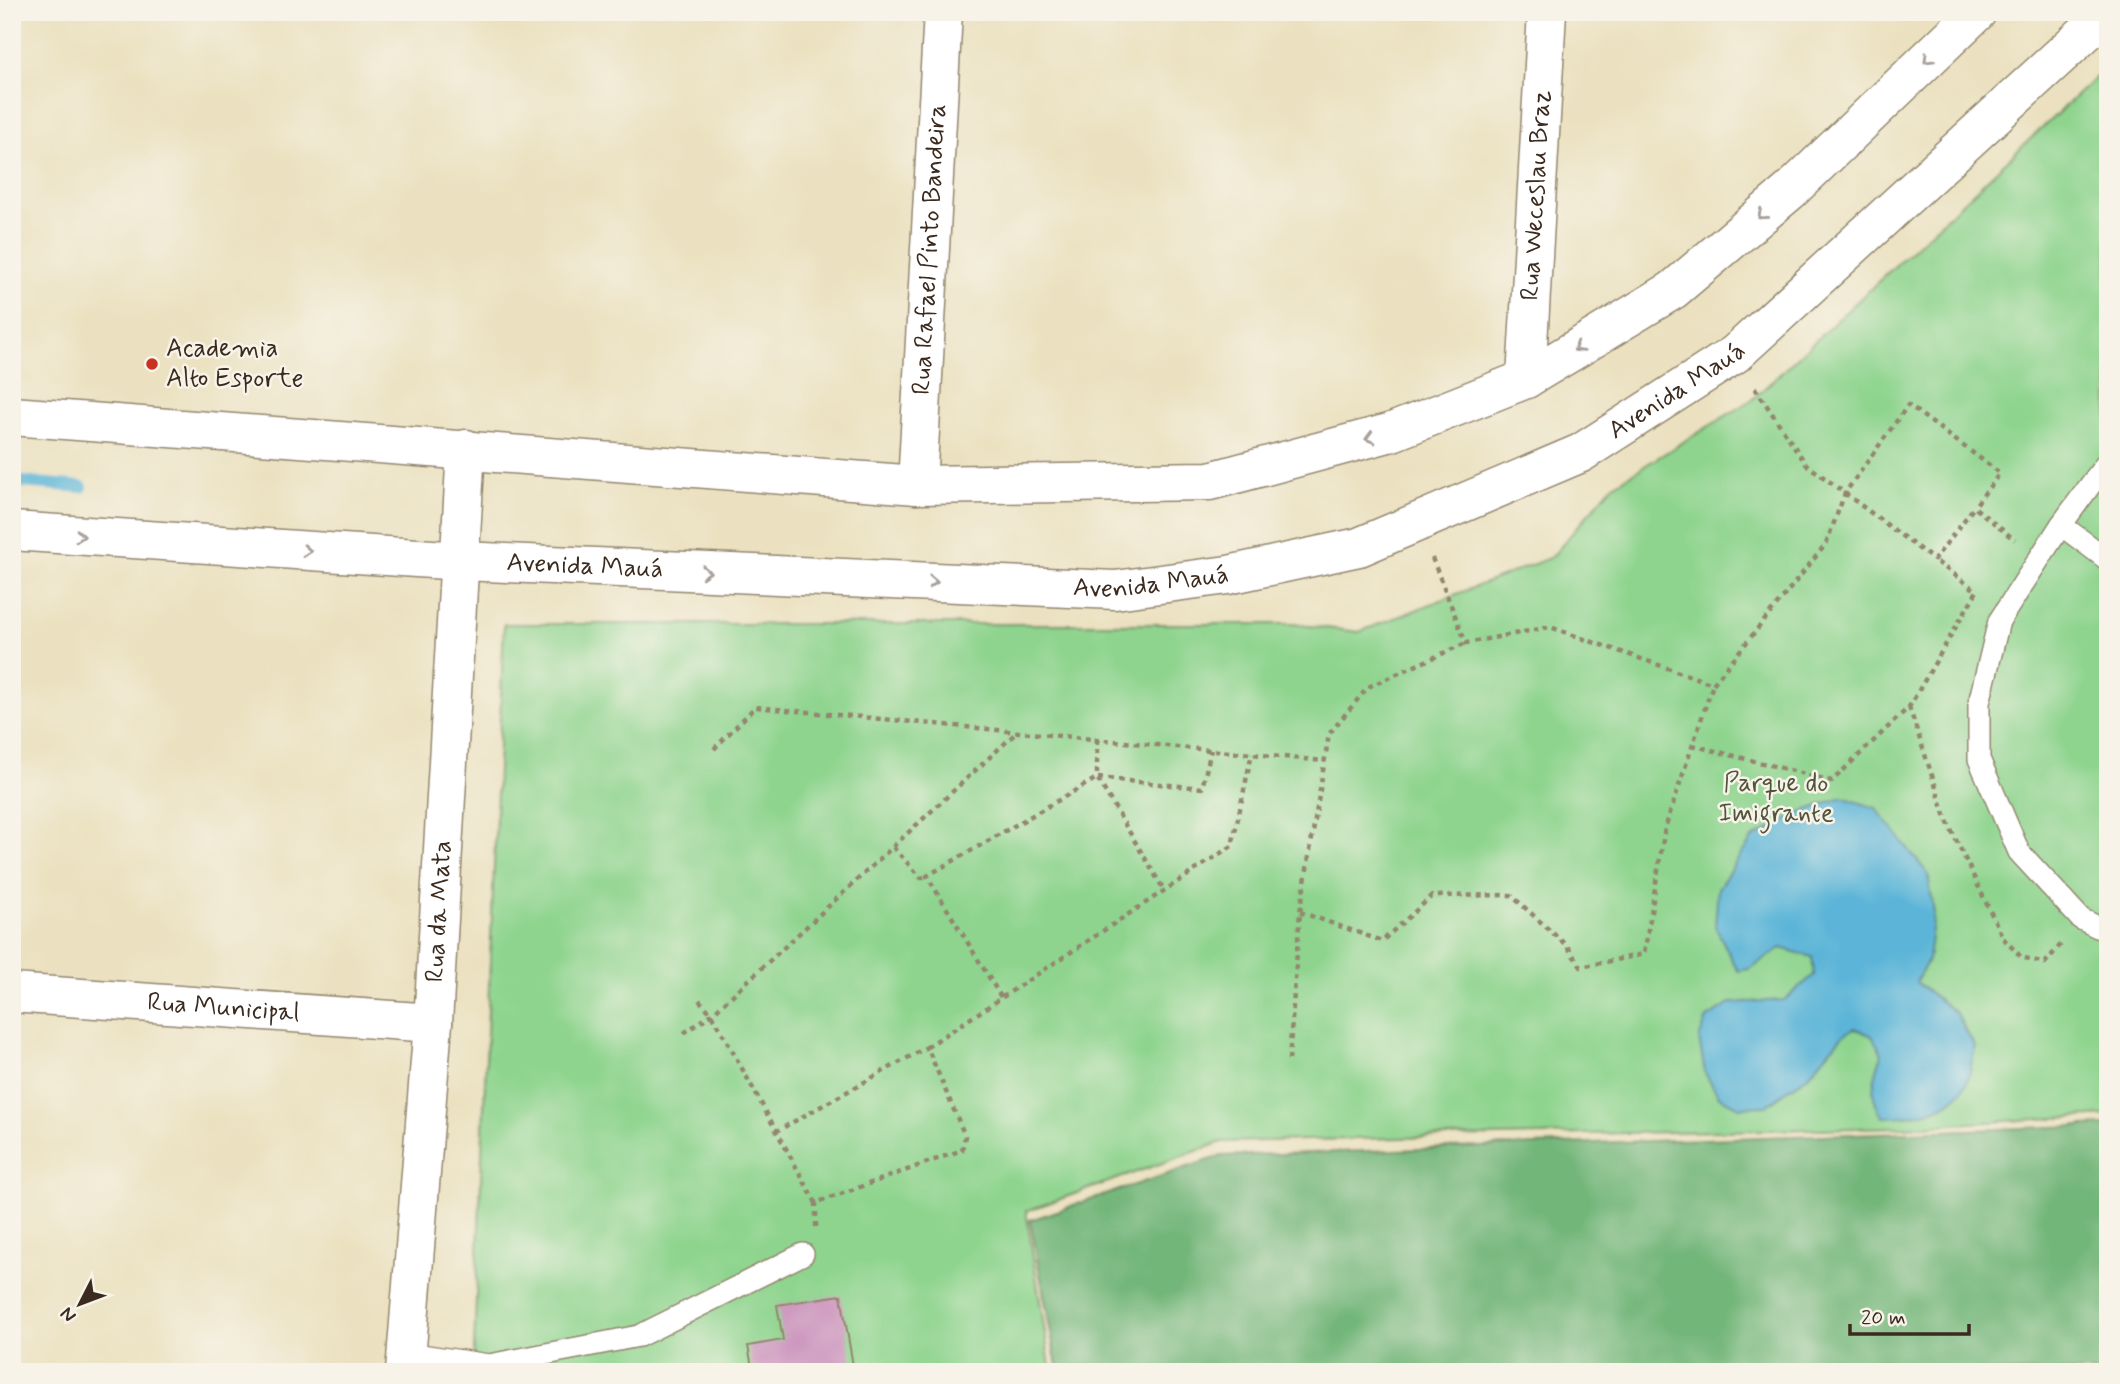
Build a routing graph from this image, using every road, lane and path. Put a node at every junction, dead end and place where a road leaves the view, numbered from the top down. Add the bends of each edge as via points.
1 (943, 12) edge
2 (1548, 12) edge
3 (1978, 12) edge
4 (2108, 12) edge
5 (1735, 354) junction
6 (1526, 379) junction
7 (12, 416) edge
8 (466, 449) junction
9 (2108, 461) edge
10 (917, 485) junction
11 (1845, 493) junction
12 (1974, 507) junction
13 (1420, 523) junction
14 (2061, 525) junction
15 (12, 531) edge
16 (2039, 559) junction
17 (1934, 560) junction
18 (2108, 560) edge
19 (462, 561) junction
20 (1466, 643) junction
21 (1713, 684) junction
22 (1909, 707) junction
23 (1018, 732) junction
24 (1097, 739) junction
25 (1692, 745) junction
26 (713, 749) dead end
27 (1211, 750) junction
28 (1252, 754) junction
29 (1325, 761) junction
30 (1097, 778) junction
31 (892, 847) junction
32 (927, 876) junction
33 (1164, 890) junction
34 (1300, 912) junction
35 (2082, 920) junction
36 (2108, 933) edge
37 (12, 993) edge
38 (1001, 997) junction
39 (699, 1000) dead end
40 (712, 1014) junction
41 (433, 1023) junction
42 (684, 1033) dead end
43 (927, 1047) junction
44 (1289, 1060) dead end
45 (777, 1131) junction
46 (803, 1254) dead end
47 (406, 1363) edge

1 - 10 main road, Rua Rafael Pinto Bandeira
2 - 6 main road, Rua Weceslau Braz
3 -> 6 main road via 1790,191 1673,290
4 - 5 main road, Avenida Mauá
5 - 11 path via 1807,464
5 - 13 main road, Avenida Mauá via 1581,453
6 -> 10 main road via 1392,432 1210,481
7 - 8 main road
8 - 10 main road
8 - 19 main road, Rua da Mata
9 - 14 lane
11 - 12 path via 1908,405 2000,473
11 - 17 path
11 - 21 path via 1826,544
12 - 16 path
12 - 17 path
19 -> 13 main road, Avenida Mauá via 1115,590 1228,575 1359,547
13 - 20 path
14 - 16 lane
14 - 18 lane
15 -> 19 main road, Avenida Mauá
16 - 35 lane via 1998,621 1979,703 1979,759 2018,852
17 - 22 path via 1977,592
19 - 41 main road, Rua da Mata
20 - 21 path via 1550,627
20 - 29 path via 1368,687 1329,734
21 - 25 path
22 - 25 path via 1832,781
22 - 35 path via 1948,823 2003,938 2021,957 2045,963
23 - 24 path
23 - 26 path via 755,707
23 - 31 path
24 - 27 path
24 - 30 path
25 - 34 path via 1665,828 1644,954 1581,967 1567,946 1511,895 1432,896 1382,941
27 - 28 path
27 - 30 path via 1202,788
28 - 29 path
28 - 33 path via 1232,846
29 - 34 path
30 - 32 path
30 - 33 path
31 - 32 path via 920,878
31 - 40 path
32 - 38 path
33 - 38 path
34 - 44 path
35 - 36 lane
37 - 41 main road, Rua Municipal
38 - 43 path
39 - 40 path
40 - 42 path
40 - 45 path
41 - 47 main road, Rua da Mata
43 - 45 path
43 - 45 path via 958,1115 965,1136 962,1150 816,1203
46 - 47 lane via 639,1336 489,1365

